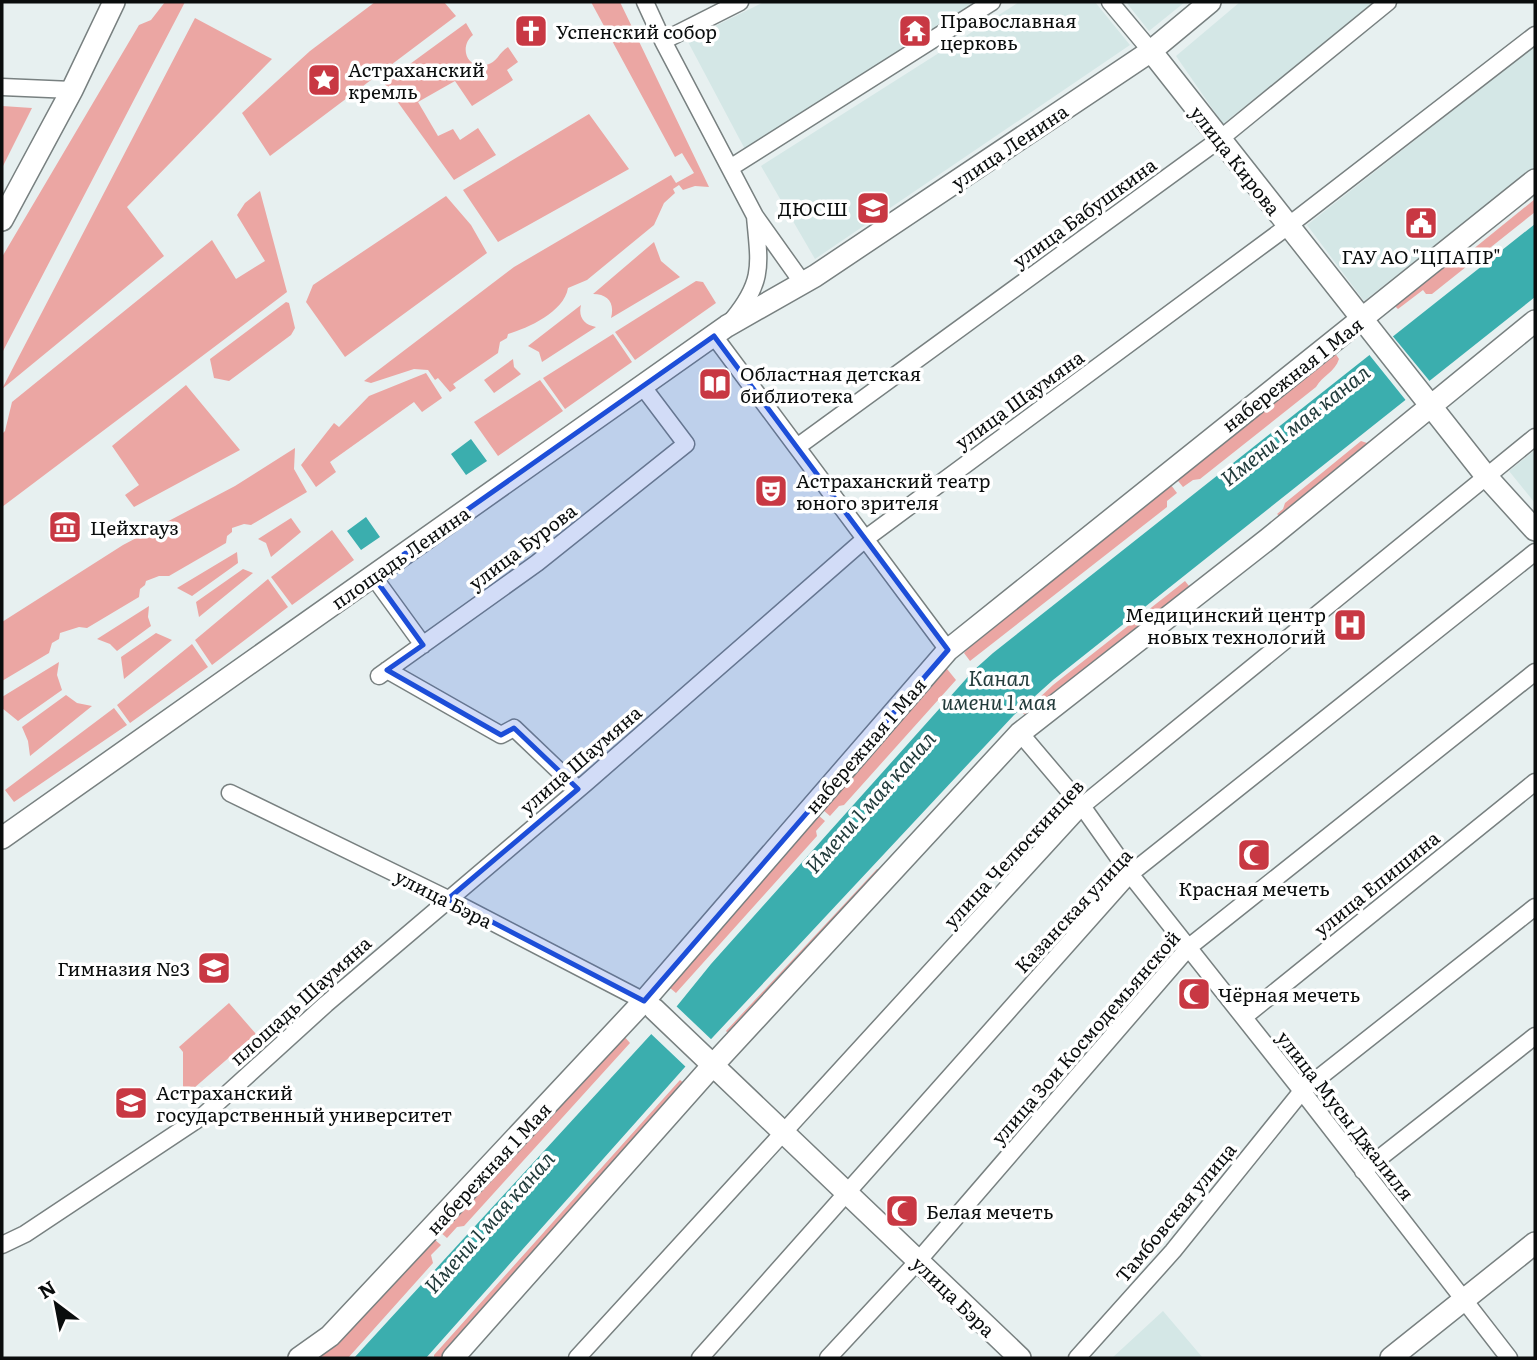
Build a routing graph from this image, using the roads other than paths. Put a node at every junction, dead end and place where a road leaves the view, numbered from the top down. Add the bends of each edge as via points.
1 (114, 2) edge
2 (645, 2) edge
3 (740, 2) edge
4 (992, 2) edge
5 (1110, 2) edge
6 (1210, 2) edge
7 (1388, 2) edge
8 (1535, 35) edge
9 (663, 41) junction
10 (1151, 51) junction
11 (2, 87) edge
12 (72, 90) junction
13 (1220, 139) junction
14 (730, 168) junction
15 (1535, 180) edge
16 (755, 216) junction
17 (2, 220) edge
18 (1289, 226) junction
19 (802, 282) junction
20 (1362, 319) junction
21 (1535, 321) edge
22 (721, 331) junction
23 (643, 387) junction
24 (1428, 401) junction
25 (1535, 437) edge
26 (797, 447) junction
27 (1486, 476) junction
28 (1535, 530) edge
29 (865, 539) junction
30 (1535, 552) edge
31 (373, 576) junction
32 (422, 645) junction
33 (948, 650) junction
34 (1535, 672) edge
35 (1020, 733) junction
36 (1535, 782) edge
37 (578, 789) junction
38 (229, 793) dead end
39 (1082, 806) junction
40 (2, 838) edge
41 (1130, 874) junction
42 (448, 899) junction
43 (1535, 907) edge
44 (1189, 947) junction
45 (649, 1005) junction
46 (1244, 1017) junction
47 (1535, 1036) edge
48 (710, 1062) junction
49 (1302, 1091) junction
50 (783, 1133) junction
51 (1363, 1171) junction
52 (848, 1193) junction
53 (1535, 1243) edge
54 (2, 1245) edge
55 (918, 1261) junction
56 (1462, 1300) junction
57 (299, 1358) edge
58 (453, 1358) edge
59 (577, 1358) edge
60 (700, 1358) edge
61 (828, 1358) edge
62 (1020, 1358) edge
63 (1077, 1358) edge
64 (1391, 1358) edge
65 (1509, 1358) edge

1 - 12 main road
2 - 9 street
3 - 9 street
4 - 14 street
5 - 10 street, улица Кирова
6 - 10 main road, улица Ленина
7 - 13 street, улица Бабушкина
8 - 18 street, улица Шаумяна
9 - 14 street
10 - 13 main road, улица Кирова
10 - 19 main road, улица Ленина
11 - 12 street
12 - 17 main road
13 - 18 main road, улица Кирова
13 - 26 street, улица Бабушкина
14 - 16 street
15 - 20 main road, набережная 1 Мая
16 - 19 street
16 - 22 street via 756,285
18 - 20 main road, улица Кирова
18 - 29 street, улица Шаумяна
19 - 22 main road, площадь Ленина
20 - 24 main road, улица Кирова
20 - 33 main road, набережная 1 Мая
21 - 24 main road
22 - 23 main road, площадь Ленина
22 - 26 street
23 - 31 main road, площадь Ленина
23 - 32 street, улица Бурова via 686,444 537,563
24 - 27 main road
24 - 35 main road via 1268,539
25 - 27 street, улица Челюскинцев
26 - 29 street
27 - 28 main road
27 - 39 street, улица Челюскинцев
29 - 33 street
29 - 37 street, улица Шаумяна
30 - 41 street, Казанская улица
31 - 32 street
31 - 40 main road, площадь Ленина
32 - 37 street, улица Бурова via 383,673 501,735 514,728
33 - 45 main road, набережная 1 Мая
34 - 44 street, улица Зои Космодемьянской
35 - 39 street, улица Мусы Джалиля
35 - 48 main road
36 - 46 street, улица Епишина
37 - 42 street, улица Шаумяна
38 - 42 street, улица Бэра
39 - 41 street, улица Мусы Джалиля
39 - 50 street, улица Челюскинцев
41 - 44 street, улица Мусы Джалиля
41 - 52 street, Казанская улица
42 - 45 street, улица Бэра
42 - 54 street, площадь Шаумяна via 204,1115
43 - 49 street, Тамбовская улица
44 - 46 street, улица Мусы Джалиля
44 - 55 street, улица Зои Космодемьянской
45 - 48 main road, улица Бэра
45 - 57 main road, набережная 1 Мая via 330,1336
46 - 49 street, улица Мусы Джалиля
47 - 51 street
48 - 50 main road, улица Бэра
48 - 58 main road
49 - 51 street, улица Мусы Джалиля
49 - 63 street, Тамбовская улица via 1172,1251
50 - 52 main road, улица Бэра
50 - 59 street, улица Челюскинцев
51 - 56 street, улица Мусы Джалиля
52 - 55 main road, улица Бэра
52 - 60 street, Казанская улица
53 - 56 main road
55 - 61 street, улица Зои Космодемьянской
55 - 62 main road, улица Бэра
56 - 64 main road
56 - 65 street, улица Мусы Джалиля

